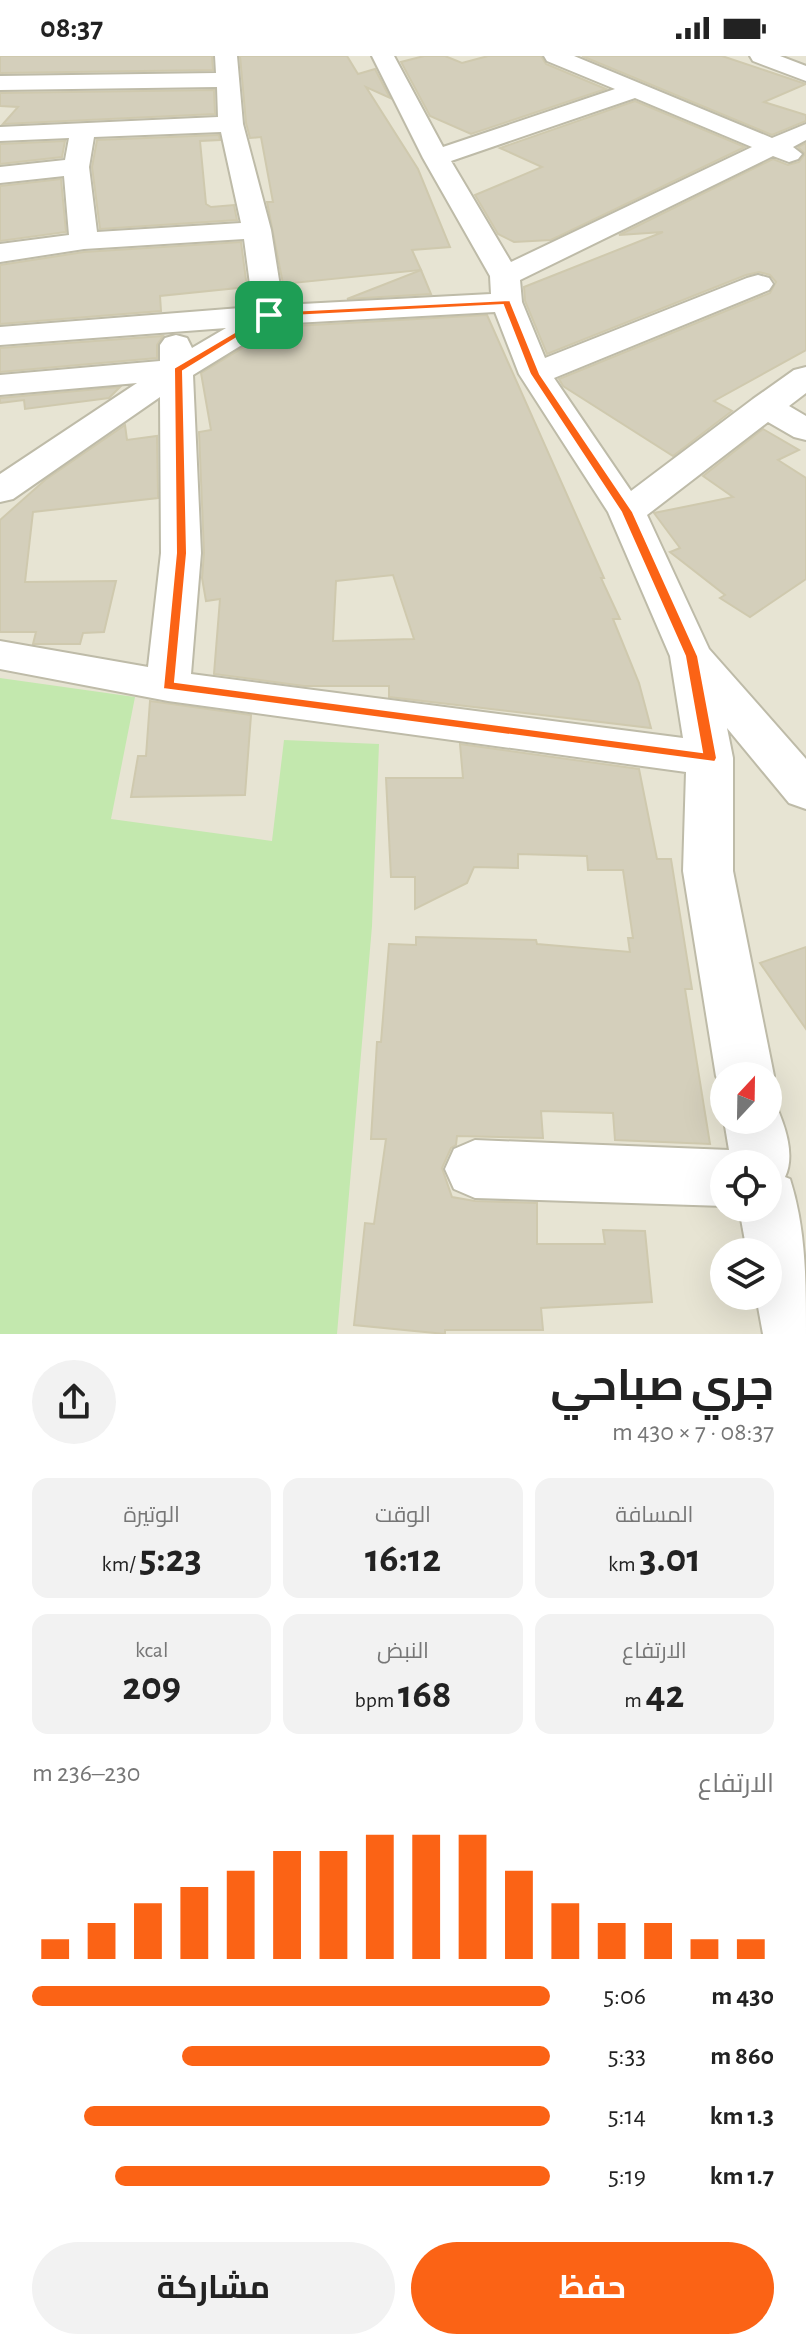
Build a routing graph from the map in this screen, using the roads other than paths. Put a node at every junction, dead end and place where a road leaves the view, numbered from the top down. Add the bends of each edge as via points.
1 (555, 56) edge
2 (389, 57) edge
3 (772, 57) edge
4 (228, 68) edge
5 (806, 74) edge
6 (0, 83) edge
7 (635, 90) junction
8 (231, 124) junction
9 (83, 131) junction
10 (806, 131) edge
11 (0, 134) edge
12 (770, 147) junction
13 (436, 158) junction
14 (806, 159) edge
15 (76, 167) junction
16 (0, 175) edge
17 (257, 230) junction
18 (84, 241) junction
19 (0, 253) edge
20 (758, 284) dead end
21 (506, 289) junction
22 (269, 315) junction
23 (175, 322) junction
24 (0, 336) edge
25 (178, 370) junction
26 (535, 374) junction
27 (806, 377) edge
28 (0, 385) edge
29 (765, 406) junction
30 (806, 430) edge
31 (0, 491) edge
32 (627, 512) junction
33 (0, 655) edge
34 (691, 656) junction
35 (168, 686) junction
36 (710, 758) junction
37 (806, 791) edge
38 (742, 1062) edge
39 (475, 1169) dead end
40 (710, 1177) edge
41 (773, 1222) edge
42 (796, 1334) edge

1 - 7 street
2 - 13 street
3 - 5 street
4 - 6 street
4 - 8 street
7 - 12 street
7 - 13 street
8 - 9 street
8 - 17 street
9 - 11 street
9 - 15 street
10 - 12 street
12 - 14 street
12 - 21 street
13 - 21 street
15 - 16 street
15 - 18 street
17 - 18 street
17 - 22 street
18 - 19 street
20 - 26 street
21 - 22 street
21 - 26 street
22 - 23 street
22 - 25 street
23 - 24 street
23 - 25 street
25 - 28 street
25 - 31 street
25 - 35 street via 181,553
26 - 32 street
27 - 29 street
29 - 30 street
29 - 32 street
32 - 34 street
33 - 35 street
34 - 36 street
34 - 37 street
35 - 36 street
36 - 38 street via 708,871
39 - 40 street
41 - 42 street

